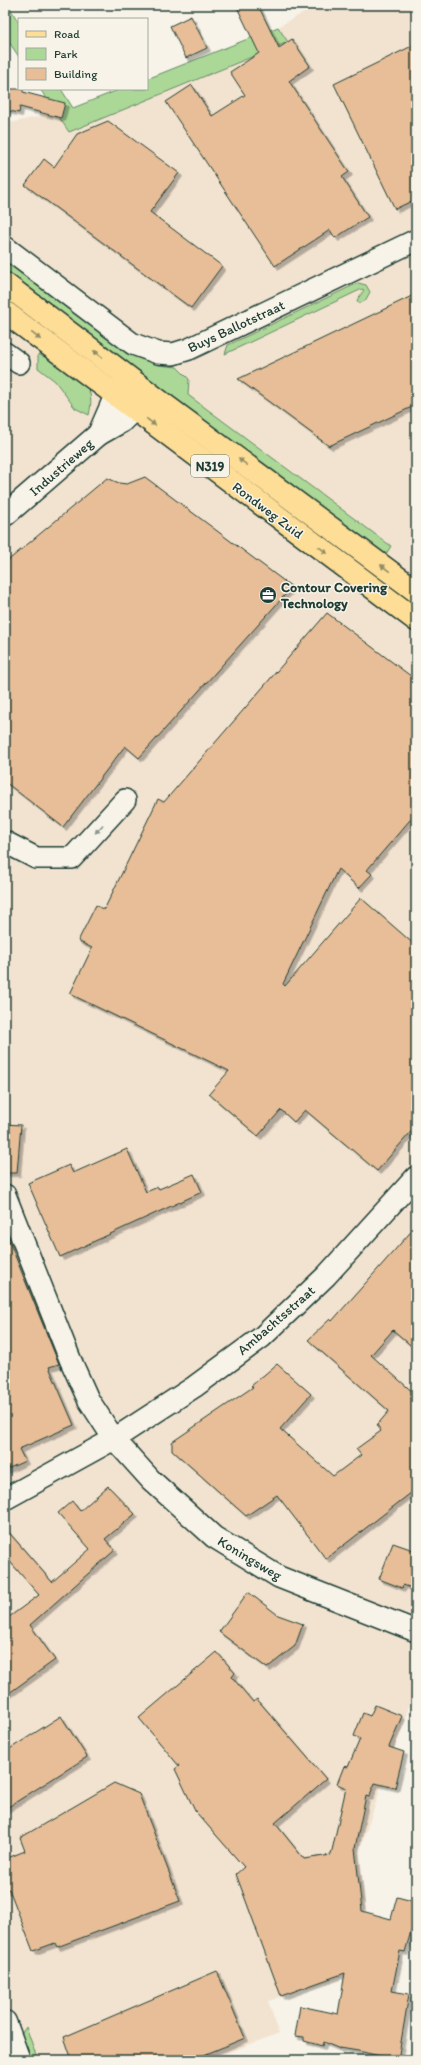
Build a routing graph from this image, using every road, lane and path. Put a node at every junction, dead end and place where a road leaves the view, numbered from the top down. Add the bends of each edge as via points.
1 (416, 240) edge
2 (5, 247) edge
3 (5, 284) edge
4 (5, 312) edge
5 (129, 378) junction
6 (147, 391) junction
7 (116, 395) junction
8 (134, 410) junction
9 (99, 434) junction
10 (5, 516) edge
11 (416, 591) edge
12 (416, 620) edge
13 (126, 800) dead end
14 (5, 842) edge
15 (416, 1177) edge
16 (5, 1195) edge
17 (114, 1438) junction
18 (5, 1499) edge
19 (416, 1631) edge
20 (5, 2022) edge
21 (19, 2060) edge

1 - 2 street, Buys Ballotstraat via 189,349 173,354 158,353 132,344
5 -> 3 main road, Rondweg Zuid / N319
4 -> 7 main road, Rondweg Zuid / N319
5 - 6 main road, Rondweg Zuid / N319
5 - 7 street, Industrieweg
6 - 8 street, Industrieweg
11 -> 6 main road, Rondweg Zuid / N319
7 - 8 main road, Rondweg Zuid / N319
7 - 9 street, Industrieweg
8 - 9 street, Industrieweg via 122,421
8 -> 12 main road, Rondweg Zuid / N319
9 - 10 street, Industrieweg
13 -> 14 street via 72,858 36,858
15 - 17 street, Ambachtsstraat via 326,1276 262,1337 194,1387
16 - 17 street via 70,1359 88,1399
17 - 18 street, Ambachtsstraat
17 - 19 street, Koningsweg via 151,1480 214,1537 279,1577
20 - 21 street

